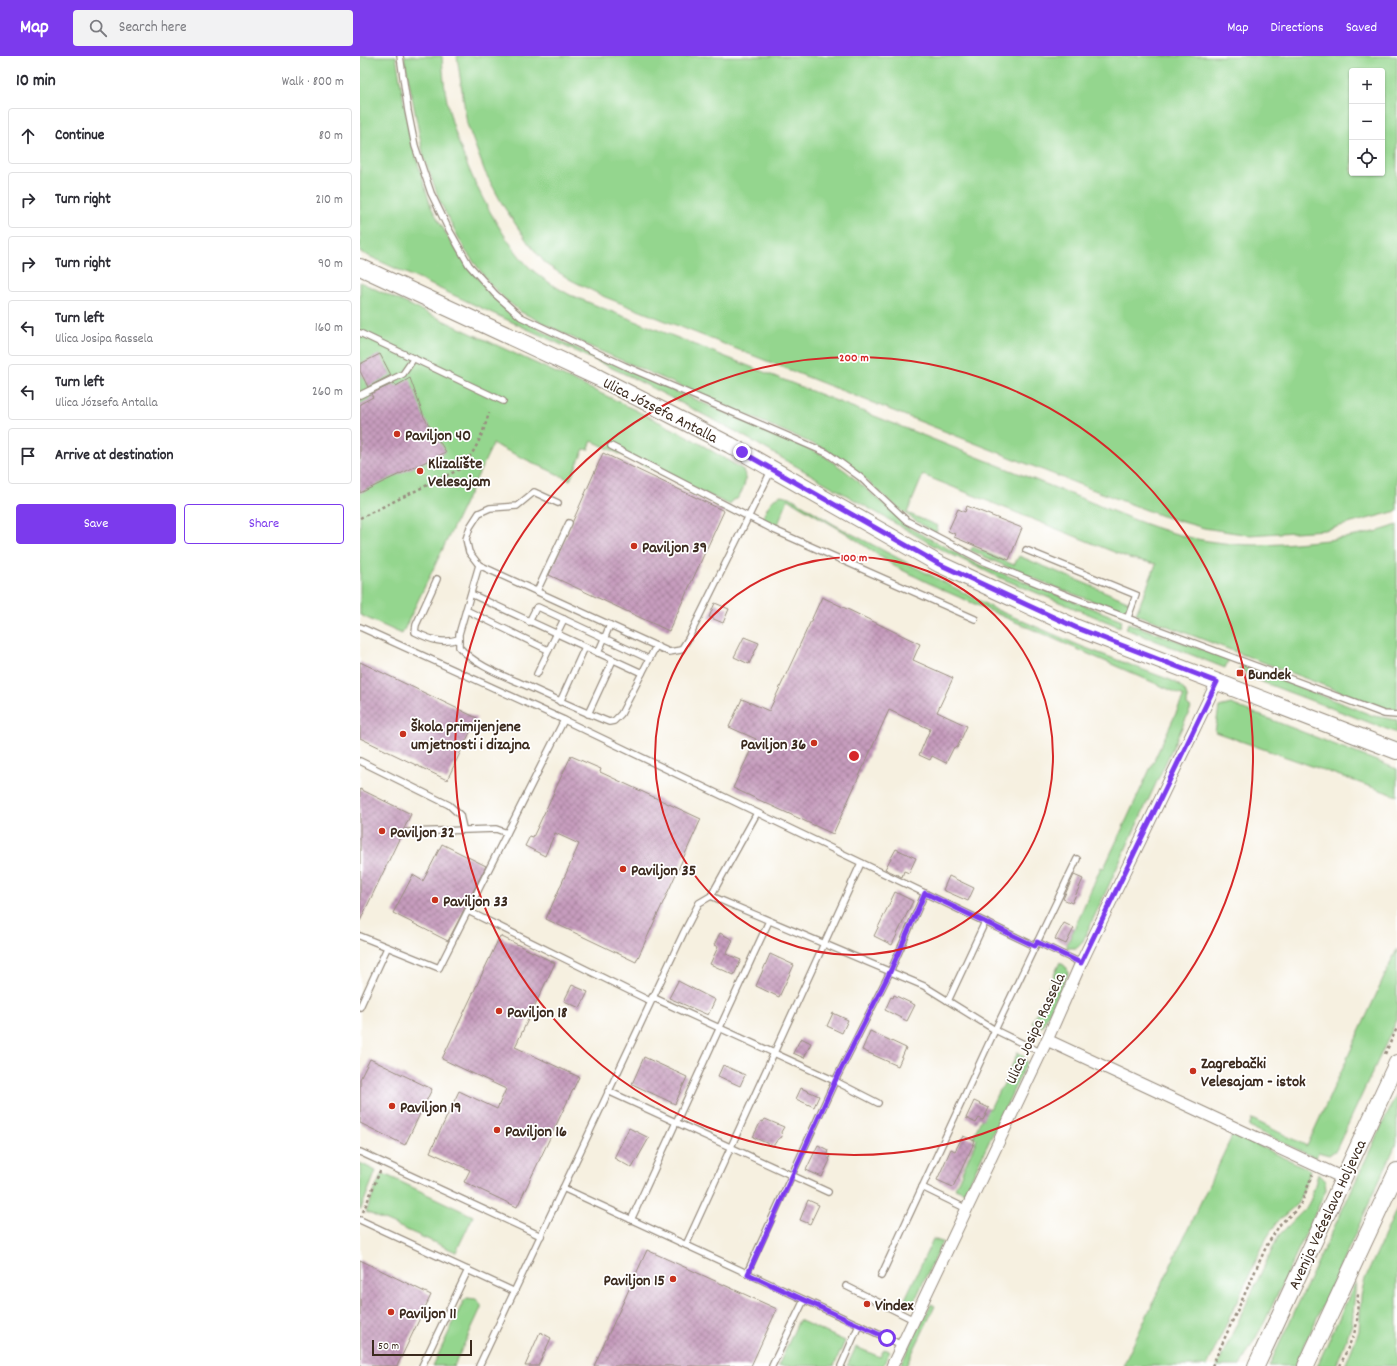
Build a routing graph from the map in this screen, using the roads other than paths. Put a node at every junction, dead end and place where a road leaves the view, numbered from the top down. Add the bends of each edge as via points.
1 (400, 56) edge
2 (360, 267) edge
3 (360, 333) edge
4 (414, 358) junction
5 (360, 395) edge
6 (503, 401) dead end
7 (611, 446) dead end
8 (772, 469) junction
9 (558, 503) dead end
10 (750, 517) junction
11 (569, 523) dead end
12 (1026, 550) dead end
13 (479, 565) junction
14 (437, 579) dead end
15 (537, 591) junction
16 (471, 594) junction
17 (466, 610) junction
18 (1128, 617) junction
19 (564, 619) junction
20 (975, 619) dead end
21 (529, 622) junction
22 (610, 625) junction
23 (360, 627) edge
24 (556, 634) junction
25 (605, 638) junction
26 (459, 639) junction
27 (656, 646) junction
28 (584, 647) junction
29 (548, 650) junction
30 (598, 653) junction
31 (649, 659) junction
32 (613, 660) junction
33 (642, 673) junction
34 (537, 674) dead end
35 (1217, 682) junction
36 (560, 702) junction
37 (588, 714) junction
38 (1397, 715) edge
39 (564, 720) junction
40 (1397, 751) edge
41 (360, 761) edge
42 (756, 812) junction
43 (463, 828) junction
44 (408, 832) dead end
45 (507, 833) junction
46 (1077, 859) dead end
47 (861, 862) junction
48 (925, 893) junction
49 (711, 896) junction
50 (468, 911) junction
51 (769, 920) junction
52 (985, 922) junction
53 (360, 936) edge
54 (824, 944) junction
55 (1036, 944) junction
56 (387, 948) junction
57 (1081, 963) junction
58 (890, 972) junction
59 (651, 999) junction
60 (948, 1001) junction
61 (360, 1007) edge
62 (720, 1029) junction
63 (995, 1030) junction
64 (1047, 1040) junction
65 (1040, 1052) junction
66 (773, 1053) junction
67 (1397, 1063) edge
68 (835, 1081) junction
69 (608, 1091) junction
70 (878, 1103) dead end
71 (677, 1122) junction
72 (731, 1147) junction
73 (360, 1152) edge
74 (1397, 1171) edge
75 (791, 1176) junction
76 (1343, 1178) junction
77 (922, 1187) junction
78 (563, 1188) junction
79 (828, 1192) dead end
80 (967, 1209) junction
81 (360, 1220) edge
82 (632, 1220) junction
83 (541, 1236) junction
84 (686, 1245) junction
85 (468, 1270) junction
86 (748, 1274) junction
87 (881, 1276) dead end
88 (846, 1286) dead end
89 (515, 1292) junction
90 (804, 1300) junction
91 (914, 1320) junction
92 (859, 1325) junction
93 (903, 1345) junction
94 (422, 1366) edge
95 (479, 1366) edge
96 (772, 1366) edge
97 (841, 1366) edge
98 (892, 1366) edge
99 (1256, 1366) edge
100 (1306, 1366) edge

1 - 18 lane via 415,146 431,193 470,265 495,294 521,317 625,366 827,453 860,477 907,521 985,562
2 - 8 street, Ulica Józsefa Antalla via 600,378
3 - 4 lane
4 - 5 lane via 403,374
4 - 6 lane
7 - 10 lane
8 - 10 lane
8 - 35 street, Ulica Józsefa Antalla via 939,564 1077,628
9 - 13 lane via 534,492 517,506 490,508 479,513 466,539 469,552
10 - 20 lane
10 - 27 lane via 680,650 669,652
11 - 15 lane
12 - 18 lane via 1136,595
13 - 15 lane
13 - 16 lane
14 - 26 lane via 415,632 442,642
15 - 22 lane
16 - 17 lane
16 - 21 lane
17 - 26 lane
17 - 29 lane
18 - 38 lane via 1384,714
19 - 21 lane via 537,608
19 - 24 lane
19 - 25 lane
21 - 24 lane
22 - 25 lane
22 - 27 lane
23 - 39 lane
24 - 28 lane
24 - 29 lane
25 - 30 lane
25 - 31 lane
26 - 36 lane via 459,647 466,655 488,669
27 - 31 lane
28 - 30 lane
28 - 36 lane
29 - 34 lane
30 - 32 lane
31 - 33 lane
32 - 33 lane
32 - 37 lane
33 - 37 lane via 621,714 614,721 609,722
35 - 40 street, Ulica Józsefa Antalla
35 - 57 street, Ulica Josipa Rassela
36 - 37 lane
39 - 42 lane
39 - 45 lane
41 - 43 lane via 449,805 460,815
42 - 47 lane
42 - 49 lane
43 - 44 lane
43 - 45 lane via 496,828
45 - 50 lane
46 - 55 lane
47 - 48 lane
47 - 54 lane
48 - 52 lane
48 - 58 lane
49 - 51 lane
49 - 59 lane via 699,903
50 - 56 lane via 439,968
50 - 59 lane
51 - 54 lane
51 - 62 lane
52 - 55 lane
52 - 60 lane
53 - 56 lane
54 - 58 lane
54 - 66 lane
55 - 57 lane
55 - 63 lane
56 - 61 lane
57 - 64 street, Ulica Josipa Rassela
58 - 60 lane via 924,986
58 - 68 lane
59 - 62 lane
59 - 69 lane
60 - 63 lane
62 - 66 lane
62 - 71 lane
63 - 65 lane
63 - 77 lane
64 - 65 street, Ulica Josipa Rassela
64 - 76 street
65 - 80 street, Ulica Josipa Rassela
66 - 68 lane
66 - 72 lane
67 - 76 street, Avenija Većeslava Holjevca
68 - 70 lane
68 - 75 lane
69 - 71 lane
69 - 78 lane
71 - 72 lane
71 - 82 lane
72 - 75 lane
72 - 84 lane
73 - 83 lane
74 - 100 street
75 - 79 lane
75 - 86 lane
76 - 99 street, Avenija Većeslava Holjevca
77 - 80 lane
77 - 87 lane
78 - 82 lane
78 - 83 lane
80 - 91 street, Ulica Josipa Rassela
81 - 85 lane
82 - 84 lane
83 - 89 lane
84 - 86 lane
85 - 89 lane
85 - 94 lane
86 - 90 lane
88 - 91 lane
89 - 95 lane
90 - 92 lane
90 - 96 lane
91 - 93 street, Ulica Josipa Rassela
92 - 93 lane
92 - 97 lane
93 - 98 street, Ulica Josipa Rassela

